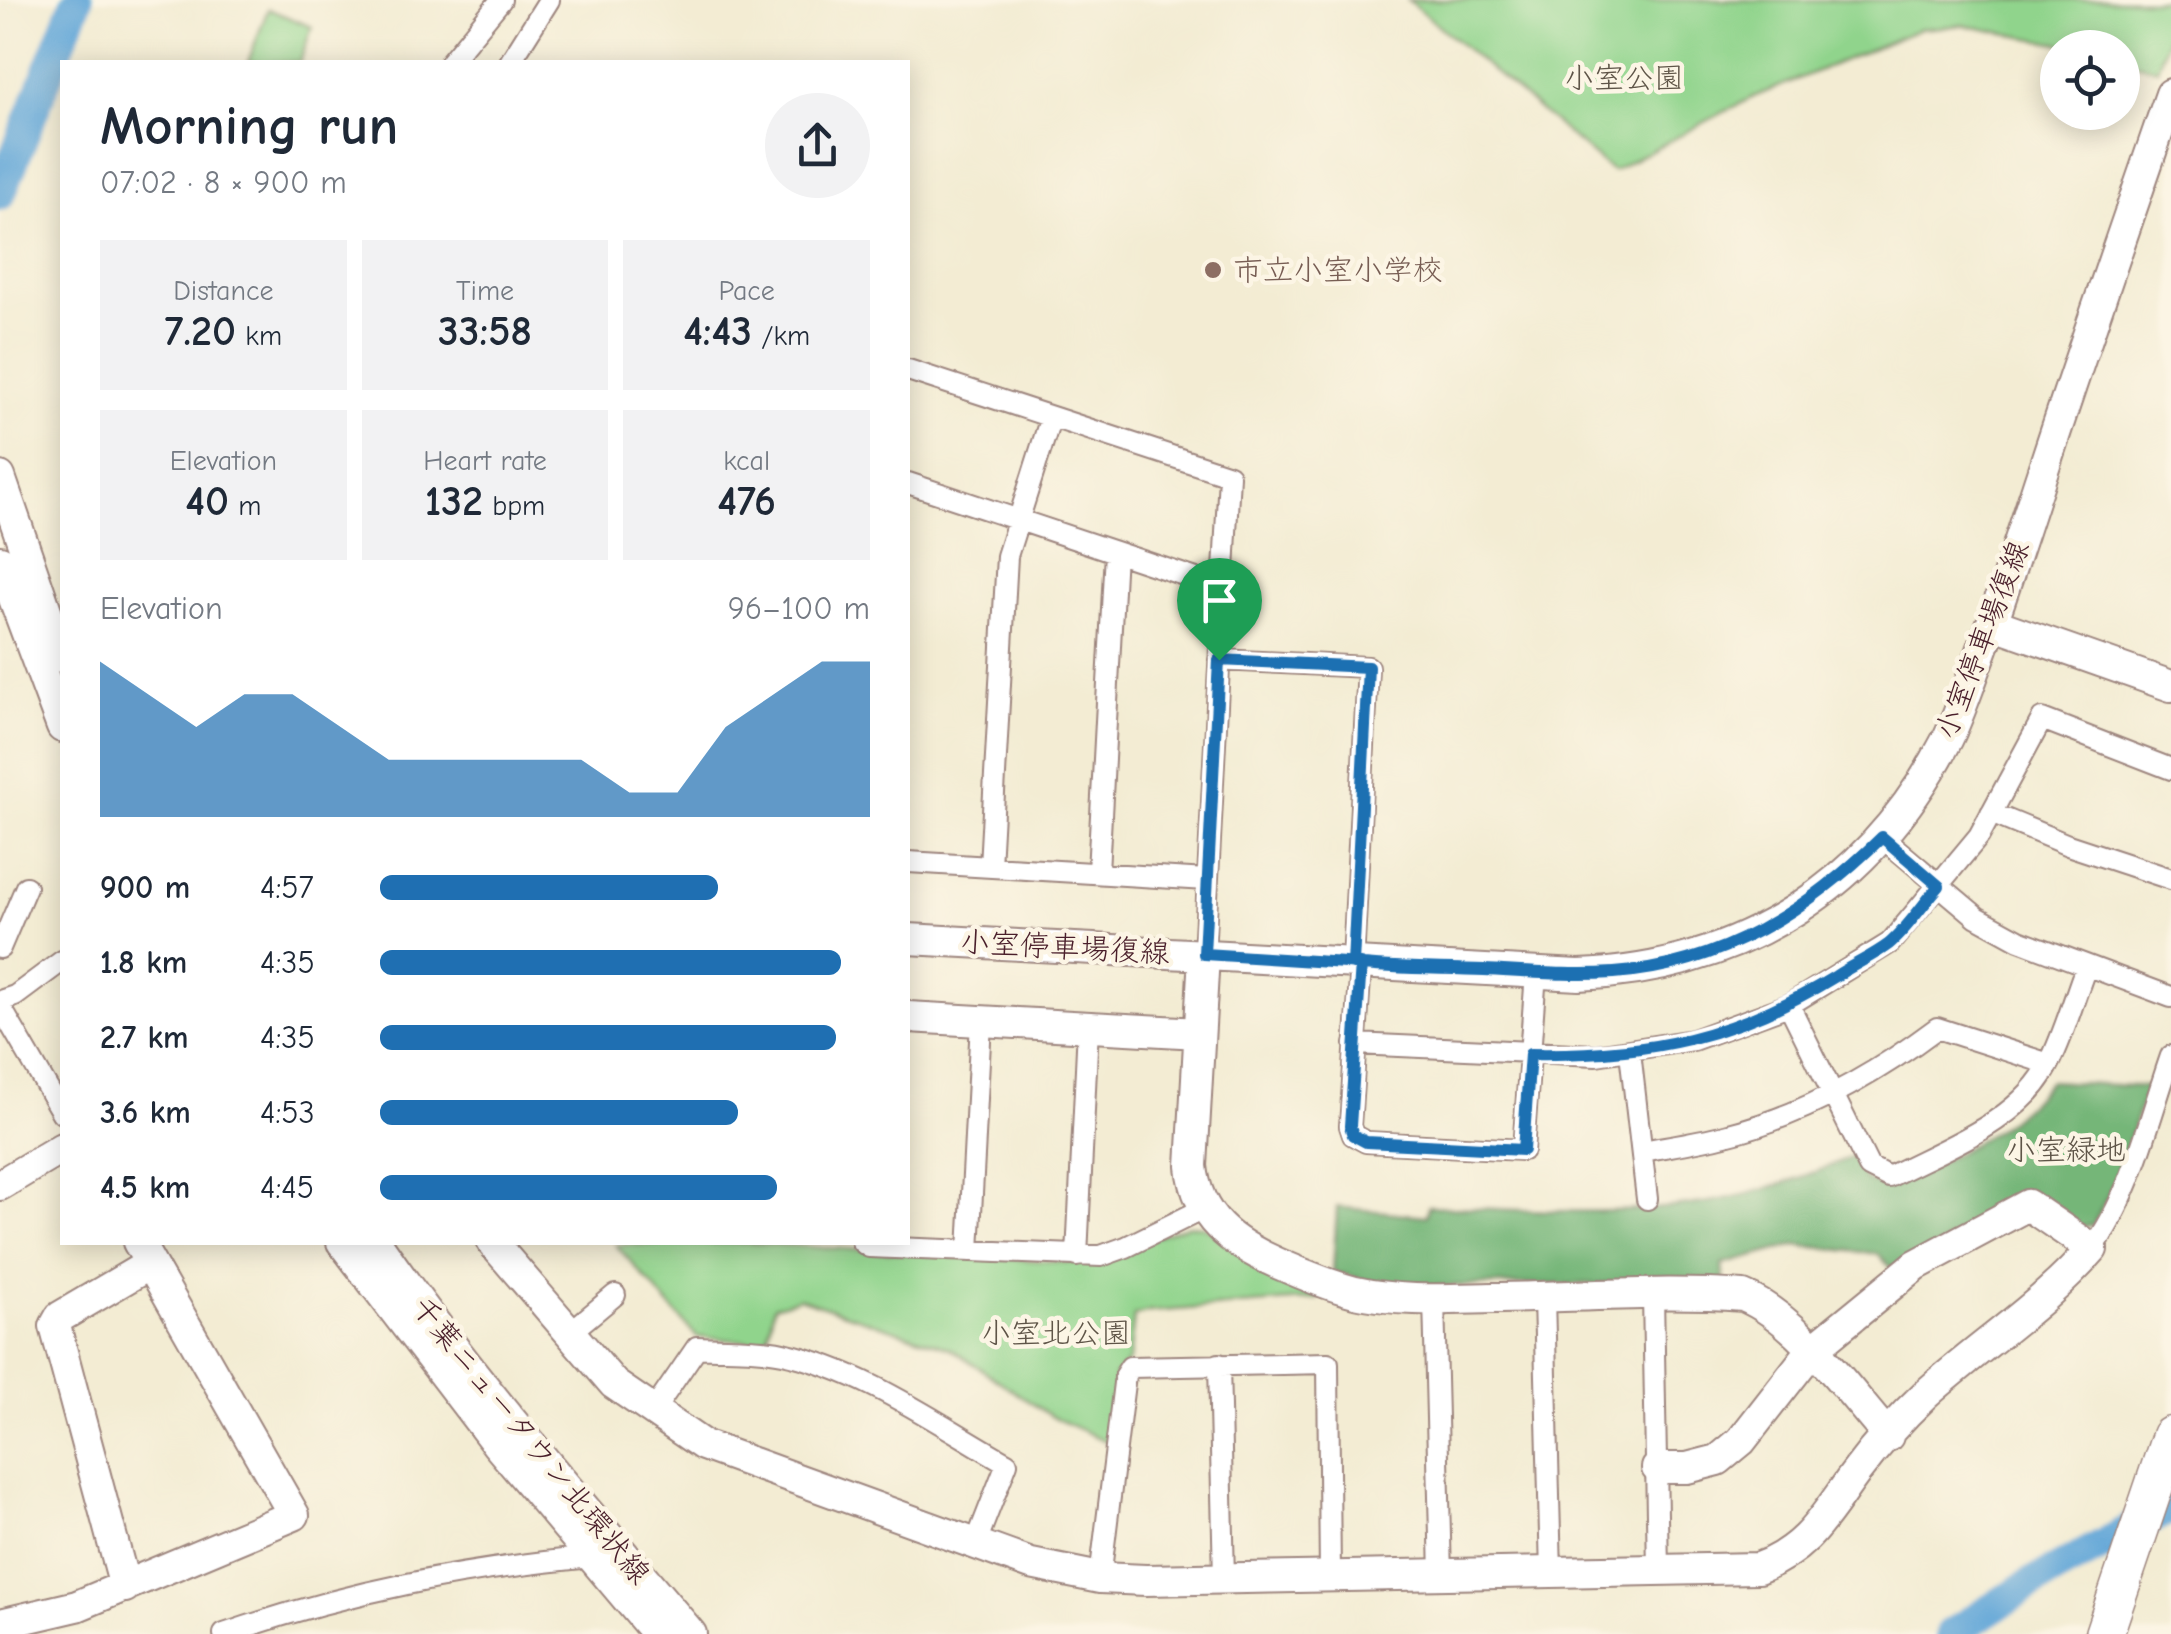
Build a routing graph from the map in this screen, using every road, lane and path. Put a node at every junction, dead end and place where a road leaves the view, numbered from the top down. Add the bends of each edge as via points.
1 (501, 0) edge
2 (549, 0) edge
3 (452, 60) edge
4 (511, 60) edge
5 (2171, 94) edge
6 (910, 371) edge
7 (1052, 417) junction
8 (0, 477) edge
9 (910, 485) edge
10 (1016, 520) junction
11 (1115, 552) junction
12 (0, 561) edge
13 (1223, 588) junction
14 (1992, 623) junction
15 (60, 651) edge
16 (1219, 660) junction
17 (2171, 686) edge
18 (60, 721) edge
19 (2171, 769) edge
20 (1991, 813) junction
21 (1882, 837) junction
22 (910, 862) edge
23 (990, 866) junction
24 (1098, 872) junction
25 (2171, 879) edge
26 (1207, 880) junction
27 (1939, 886) junction
28 (26, 887) dead end
29 (910, 939) edge
30 (0, 948) edge
31 (1204, 954) junction
32 (60, 963) edge
33 (1357, 964) junction
34 (2086, 967) junction
35 (1536, 973) junction
36 (2171, 998) edge
37 (0, 1003) edge
38 (1789, 1005) junction
39 (910, 1018) edge
40 (982, 1022) junction
41 (1088, 1026) junction
42 (1199, 1033) junction
43 (1355, 1044) junction
44 (1630, 1052) junction
45 (1530, 1054) junction
46 (2171, 1056) edge
47 (2050, 1064) junction
48 (1833, 1094) junction
49 (60, 1110) edge
50 (60, 1149) edge
51 (1642, 1151) junction
52 (0, 1185) edge
53 (1647, 1199) dead end
54 (1205, 1208) junction
55 (344, 1245) edge
56 (378, 1245) edge
57 (866, 1245) edge
58 (501, 1246) edge
59 (2092, 1249) junction
60 (969, 1251) junction
61 (144, 1253) edge
62 (1077, 1256) junction
63 (615, 1295) dead end
64 (1652, 1295) junction
65 (1544, 1297) junction
66 (1434, 1300) junction
67 (568, 1334) junction
68 (1812, 1350) junction
69 (1219, 1364) junction
70 (652, 1413) junction
71 (1888, 1436) junction
72 (2171, 1436) edge
73 (1657, 1468) junction
74 (2171, 1506) edge
75 (975, 1545) junction
76 (592, 1556) junction
77 (1658, 1571) junction
78 (1551, 1574) junction
79 (1441, 1576) junction
80 (1330, 1577) junction
81 (1100, 1578) junction
82 (1224, 1579) junction
83 (125, 1587) junction
84 (2121, 1617) edge
85 (0, 1624) edge
86 (224, 1634) edge
87 (657, 1634) edge
88 (691, 1634) edge

1 - 3 street
2 - 4 street
5 - 14 street, 小室停車場復線
6 - 7 street
7 - 10 street
7 - 13 street via 1229,475
8 - 15 street
9 - 10 street
10 - 11 street
10 - 23 street via 1007,556
11 - 13 street
11 - 24 street
12 - 18 street
13 - 16 street
14 - 17 street
14 - 21 street, 小室停車場復線 via 1949,736
16 - 26 street
16 - 33 street via 1368,667
19 - 20 street via 2042,718
20 - 25 street
20 - 27 street
21 - 27 street
21 - 35 street, 小室停車場復線 via 1787,916 1716,950 1617,973
22 - 23 street
23 - 24 street
24 - 26 street
26 - 31 street
27 - 34 street via 1977,917
27 - 38 street via 1890,943
28 - 30 street
29 - 31 street, 小室停車場復線
31 - 33 street, 小室停車場復線
31 - 42 street
32 - 37 street
33 - 35 street, 小室停車場復線
33 - 43 street
34 - 36 street
34 - 47 street
35 - 45 street
37 - 49 street
38 - 44 street via 1693,1040
38 - 48 street
39 - 40 street
40 - 41 street
40 - 60 street
41 - 42 street
41 - 62 street
42 - 54 street via 1192,1166
43 - 45 street
43 - 45 street via 1350,1126 1366,1142 1523,1150
44 - 45 street
44 - 51 street
46 - 59 street via 2125,1186
47 - 48 street via 1936,1028
47 - 48 street via 2002,1116 1890,1178 1869,1167
48 - 51 street via 1724,1136
50 - 52 street
51 - 53 street
54 - 62 street via 1126,1247
54 - 66 street via 1237,1244 1324,1283
55 - 76 street, 千葉ニュータウン北環状線
56 - 88 street, 千葉ニュータウン北環状線 via 518,1430
57 - 60 street
58 - 67 street
59 - 68 street via 2028,1205 1916,1265
59 - 71 street via 1924,1396
60 - 62 street
61 - 83 street via 54,1326
61 - 83 street via 294,1515
63 - 67 street
64 - 65 street
64 - 68 street via 1744,1296 1768,1308
64 - 73 street
65 - 66 street
65 - 78 street
66 - 79 street
67 - 70 street
68 - 71 street
68 - 73 street via 1742,1441 1718,1460
69 - 80 street via 1328,1363
69 - 81 street via 1130,1367 1125,1375
69 - 82 street
70 - 75 street via 704,1445
70 - 75 street via 697,1347 779,1352 859,1378 1007,1463
71 - 77 street via 1791,1554 1758,1568
72 - 84 highway
73 - 77 street
74 - 84 highway
75 - 81 street
76 - 86 street via 494,1566 365,1593
76 - 87 street, 千葉ニュータウン北環状線
77 - 78 street
78 - 79 street
79 - 80 street
80 - 82 street
81 - 82 street
83 - 85 street

